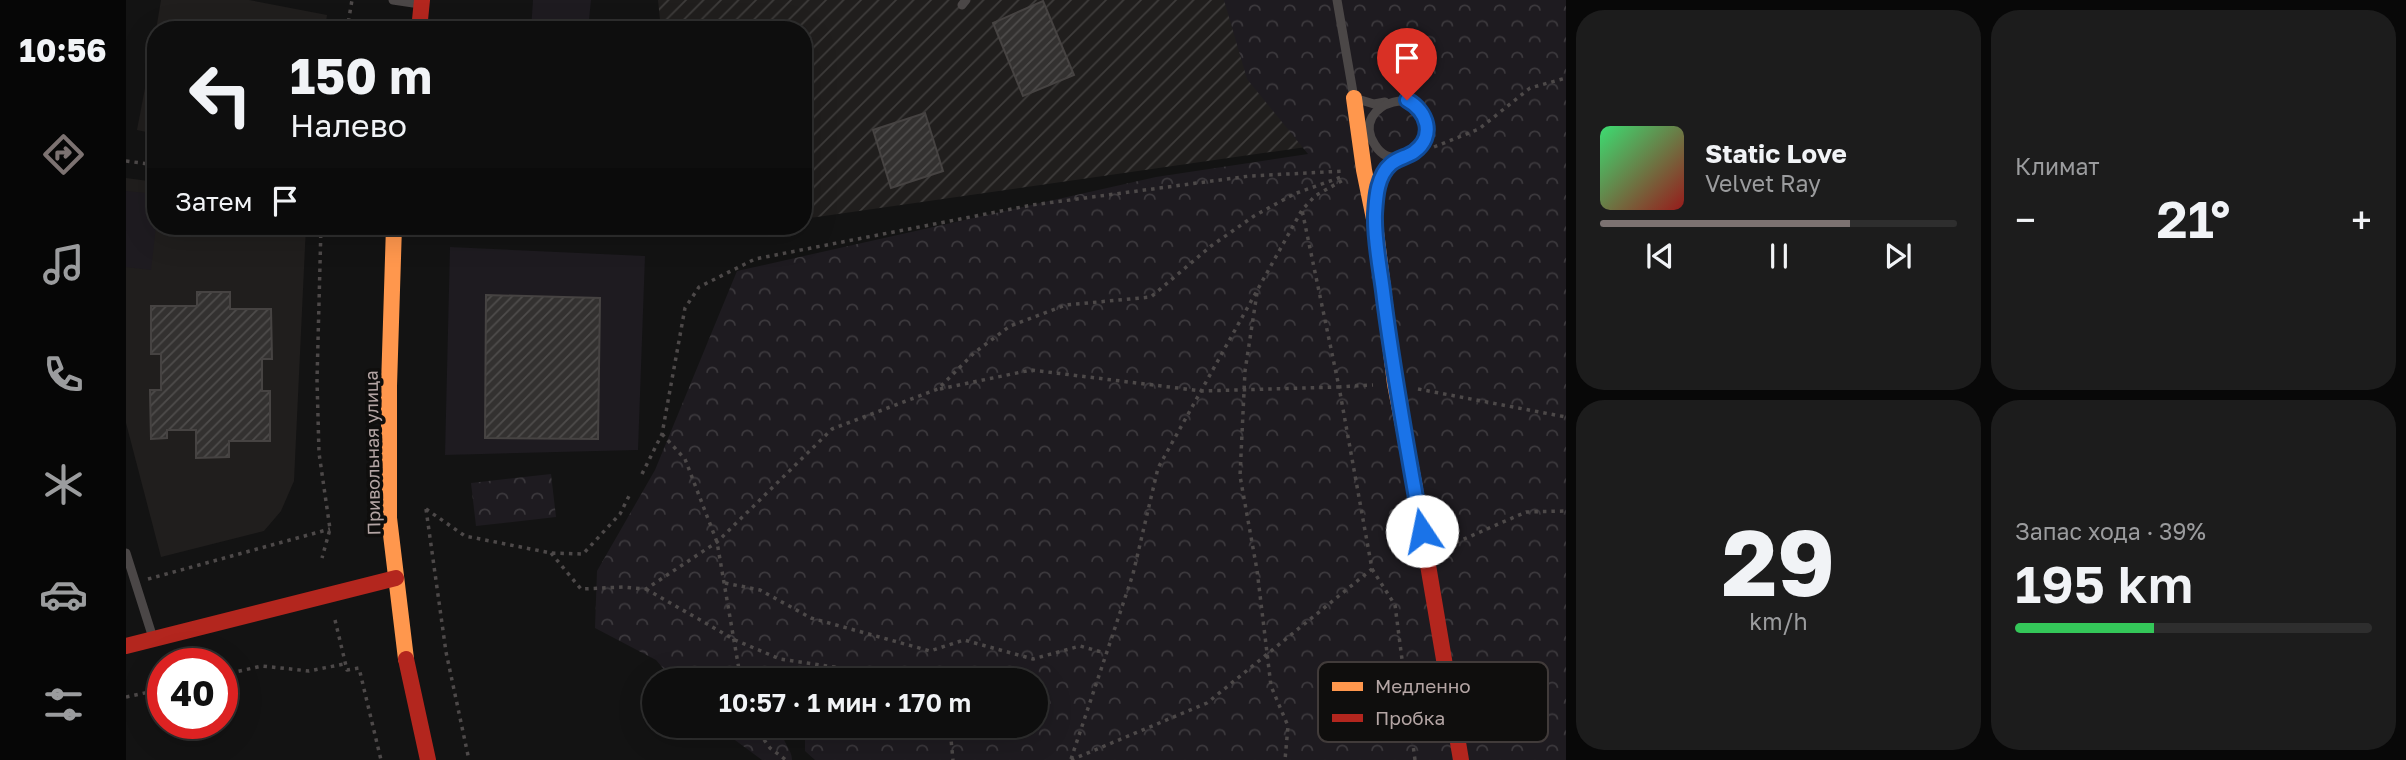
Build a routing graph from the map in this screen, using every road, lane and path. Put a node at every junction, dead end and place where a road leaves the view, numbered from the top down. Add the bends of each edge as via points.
1 (352, 0) edge
2 (393, 0) edge
3 (1337, 0) edge
4 (422, 2) edge
5 (348, 21) edge
6 (420, 21) edge
7 (1566, 78) edge
8 (1354, 98) junction
9 (1388, 102) junction
10 (1428, 149) dead end
11 (1402, 158) junction
12 (126, 161) edge
13 (147, 164) edge
14 (1364, 170) junction
15 (1302, 210) junction
16 (1375, 224) junction
17 (321, 235) edge
18 (394, 235) edge
19 (1258, 290) junction
20 (1395, 384) junction
21 (1339, 387) junction
22 (1244, 389) junction
23 (937, 390) junction
24 (1202, 391) junction
25 (1566, 417) edge
26 (662, 434) junction
27 (642, 474) dead end
28 (630, 494) dead end
29 (1566, 511) edge
30 (330, 529) junction
31 (717, 542) junction
32 (126, 553) edge
33 (551, 553) junction
34 (1427, 555) junction
35 (322, 558) dead end
36 (1372, 569) junction
37 (396, 578) junction
38 (135, 582) junction
39 (725, 583) junction
40 (646, 589) junction
41 (335, 620) dead end
42 (154, 639) junction
43 (736, 640) junction
44 (126, 646) edge
45 (1105, 653) junction
46 (1267, 654) junction
47 (1402, 662) edge
48 (1445, 662) edge
49 (345, 664) junction
50 (739, 668) edge
51 (840, 668) edge
52 (238, 671) edge
53 (147, 693) edge
54 (126, 698) edge
55 (763, 738) edge
56 (951, 738) edge
57 (1413, 742) edge
58 (1458, 742) edge
59 (381, 760) edge
60 (428, 760) edge
61 (469, 760) edge
62 (786, 760) edge
63 (953, 760) edge
64 (1071, 760) edge
65 (1285, 760) edge
66 (1415, 760) edge
67 (1461, 760) edge

1 - 5 path
2 - 4 lane
3 - 8 lane
4 - 6 street
7 - 10 path via 1530,88 1479,129
8 - 9 lane via 1374,104
8 - 14 street
9 - 11 lane via 1378,108 1369,136 1381,154
9 - 11 lane via 1407,100 1418,106 1427,124 1423,144
11 - 16 lane via 1390,164 1381,179
12 - 13 path
14 - 15 path via 1315,196
14 - 16 street
14 - 23 path via 1327,180 1254,216 1151,298 1066,305 1010,326
14 - 26 path via 1250,176 1032,205 755,259 699,287 685,308
15 - 19 path
15 - 21 path
16 - 20 street
17 - 30 path via 319,453
18 - 37 street, Привольная улица via 388,518
19 - 22 path
19 - 24 path
20 - 21 path
20 - 25 path
20 - 34 street
21 - 22 path
21 - 36 path
22 - 24 path
22 - 46 path via 1240,476
23 - 24 path via 1031,370
23 - 31 path via 832,429
24 - 45 path via 1158,468 1133,574
26 - 27 path
26 - 31 path via 685,459
28 - 33 path via 620,514 583,554
29 - 34 path via 1527,512
30 - 35 path
30 - 38 path
31 - 39 path
31 - 40 path
32 - 38 lane
33 - 40 path via 581,589
33 - 61 path via 465,536 426,509 446,652
34 - 48 street
36 - 46 path
36 - 47 path via 1395,605
37 - 42 street
37 - 60 street, Привольная улица via 406,659
38 - 42 lane
39 - 43 path
39 - 45 path via 761,590 811,618 930,651 964,640 1033,659 1080,646
40 - 43 path
41 - 49 path
42 - 44 street
43 - 50 path
43 - 51 path via 780,659
45 - 64 path
46 - 64 path via 1207,703
46 - 65 path via 1271,686 1288,726
49 - 52 path via 309,671 262,666
49 - 59 path via 347,670 359,668
53 - 54 path
55 - 62 path
56 - 63 path
57 - 66 path
58 - 67 street

